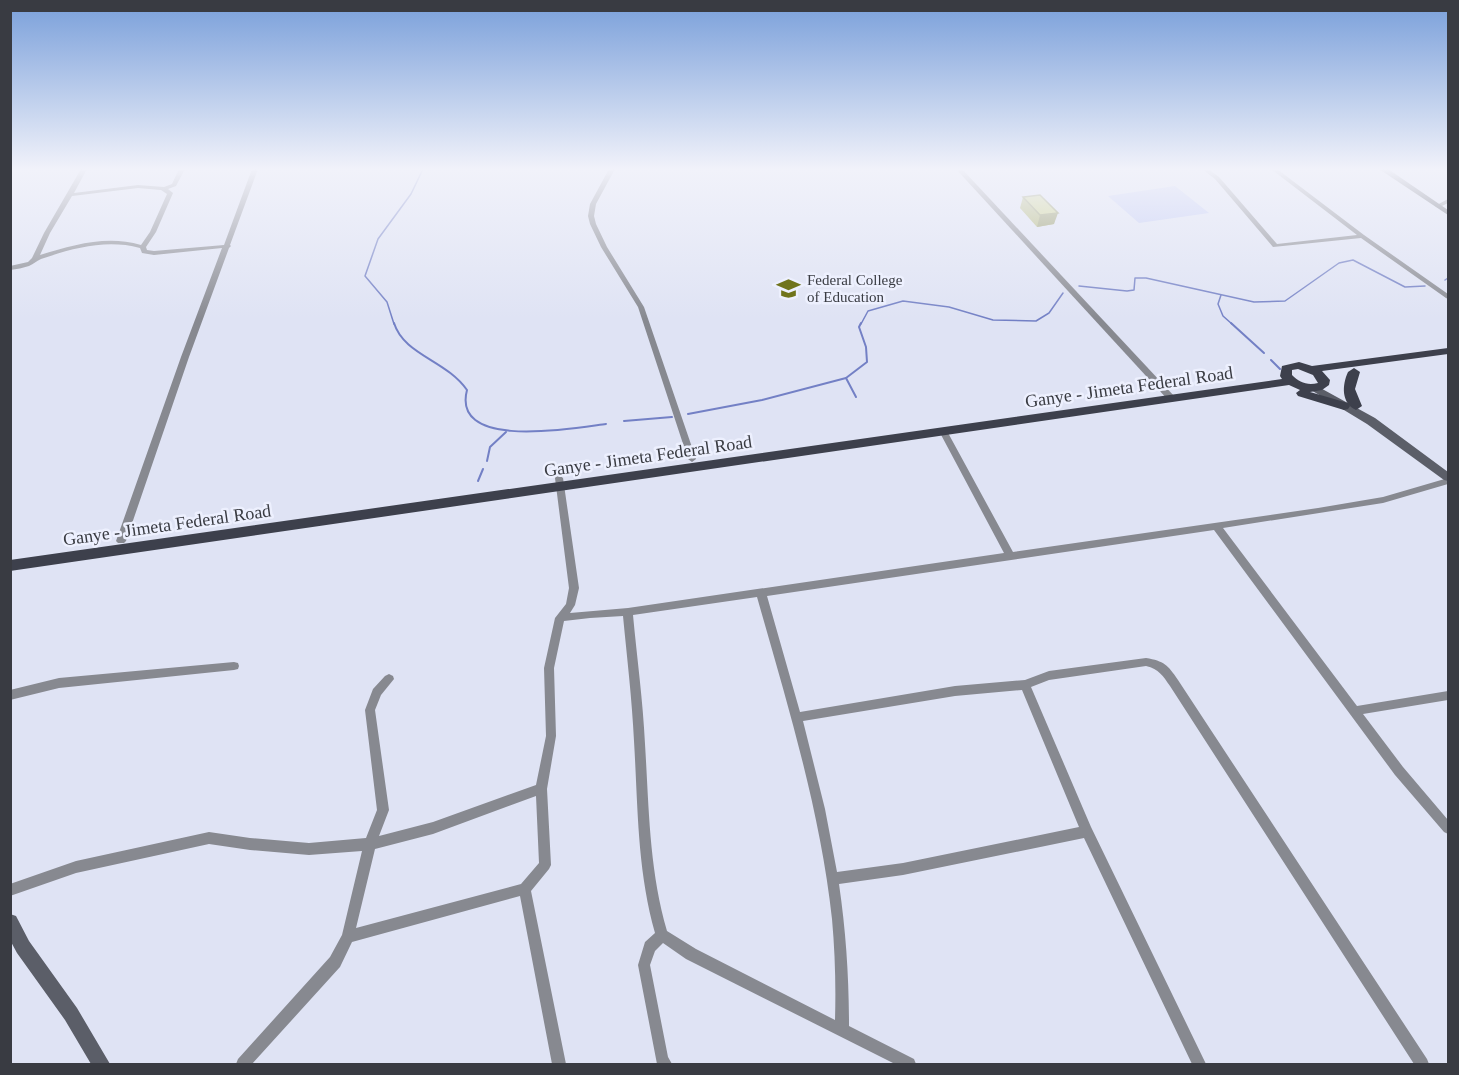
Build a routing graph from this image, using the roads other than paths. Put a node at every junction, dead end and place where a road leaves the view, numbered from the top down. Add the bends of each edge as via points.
1 (55, 219) edge
2 (159, 219) edge
3 (237, 219) edge
4 (591, 219) edge
5 (1006, 219) edge
6 (1252, 219) edge
7 (1341, 219) edge
8 (1362, 236) junction
9 (228, 246) junction
10 (143, 247) junction
11 (35, 259) junction
12 (10, 268) edge
13 (1449, 297) edge
14 (1449, 351) edge
15 (1449, 359) edge
16 (1354, 372) junction
17 (1288, 378) junction
18 (1318, 380) junction
19 (1258, 386) junction
20 (1169, 395) junction
21 (1350, 406) junction
22 (943, 432) junction
23 (692, 459) junction
24 (1449, 479) edge
25 (560, 482) junction
26 (1216, 526) junction
27 (221, 531) junction
28 (120, 541) junction
29 (1010, 555) junction
30 (10, 556) edge
31 (10, 566) edge
32 (761, 593) junction
33 (627, 612) junction
34 (560, 618) junction
35 (234, 666) dead end
36 (389, 679) dead end
37 (1025, 685) junction
38 (10, 695) edge
39 (1449, 695) edge
40 (1354, 711) junction
41 (797, 717) junction
42 (541, 789) junction
43 (1449, 828) edge
44 (1087, 831) junction
45 (370, 844) junction
46 (834, 879) junction
47 (525, 889) junction
48 (10, 890) edge
49 (10, 922) edge
50 (662, 935) junction
51 (348, 937) junction
52 (842, 1031) junction
53 (101, 1065) edge
54 (243, 1065) edge
55 (559, 1065) edge
56 (665, 1065) edge
57 (909, 1065) edge
58 (1199, 1065) edge
59 (1422, 1065) edge

1 - 11 street
2 - 10 street
3 - 9 street
4 - 23 street via 602,244 641,307
5 - 20 street
6 - 8 street via 1275,246
7 - 8 street
8 - 13 street
9 - 10 street via 154,253 144,252
9 - 28 street
10 - 11 street via 132,243 79,244
11 - 12 street via 30,264
14 - 18 main road
15 - 16 main road
16 - 18 main road
16 - 21 main road via 1347,385
17 - 18 main road via 1304,387
17 - 18 main road via 1286,368 1291,366
17 - 19 main road, Ganye - Jimeta Federal Road
17 - 20 main road, Ganye - Jimeta Federal Road
18 - 21 main road
19 - 20 main road, Ganye - Jimeta Federal Road
19 - 21 main road
20 - 22 main road, Ganye - Jimeta Federal Road
20 - 23 main road, Ganye - Jimeta Federal Road
21 - 24 main road
22 - 25 main road, Ganye - Jimeta Federal Road
22 - 29 street
23 - 25 main road, Ganye - Jimeta Federal Road
24 - 26 street via 1383,500
25 - 27 main road, Ganye - Jimeta Federal Road
25 - 34 street via 574,588 570,605
26 - 29 street
26 - 40 street
27 - 28 main road, Ganye - Jimeta Federal Road
27 - 31 main road, Ganye - Jimeta Federal Road
28 - 30 main road, Ganye - Jimeta Federal Road
29 - 32 street
32 - 33 street
32 - 41 street
33 - 34 street
33 - 50 street via 639,727 642,838 647,881
34 - 42 street via 549,668 551,736
35 - 38 street via 59,683
36 - 45 street via 377,692 369,710 383,810
37 - 41 street via 956,691
37 - 44 street
37 - 59 street via 1049,676 1146,662 1166,670
39 - 40 street
40 - 43 street
41 - 46 street
42 - 45 street via 433,828
42 - 47 street via 545,865
44 - 46 street via 927,865
44 - 58 street
45 - 48 street via 309,849 209,838 76,867
45 - 51 street
46 - 52 street via 844,994
47 - 51 street
47 - 55 street
49 - 53 main road
50 - 52 street via 691,954
50 - 56 street via 650,947 644,965
51 - 54 street via 335,962
52 - 57 street

